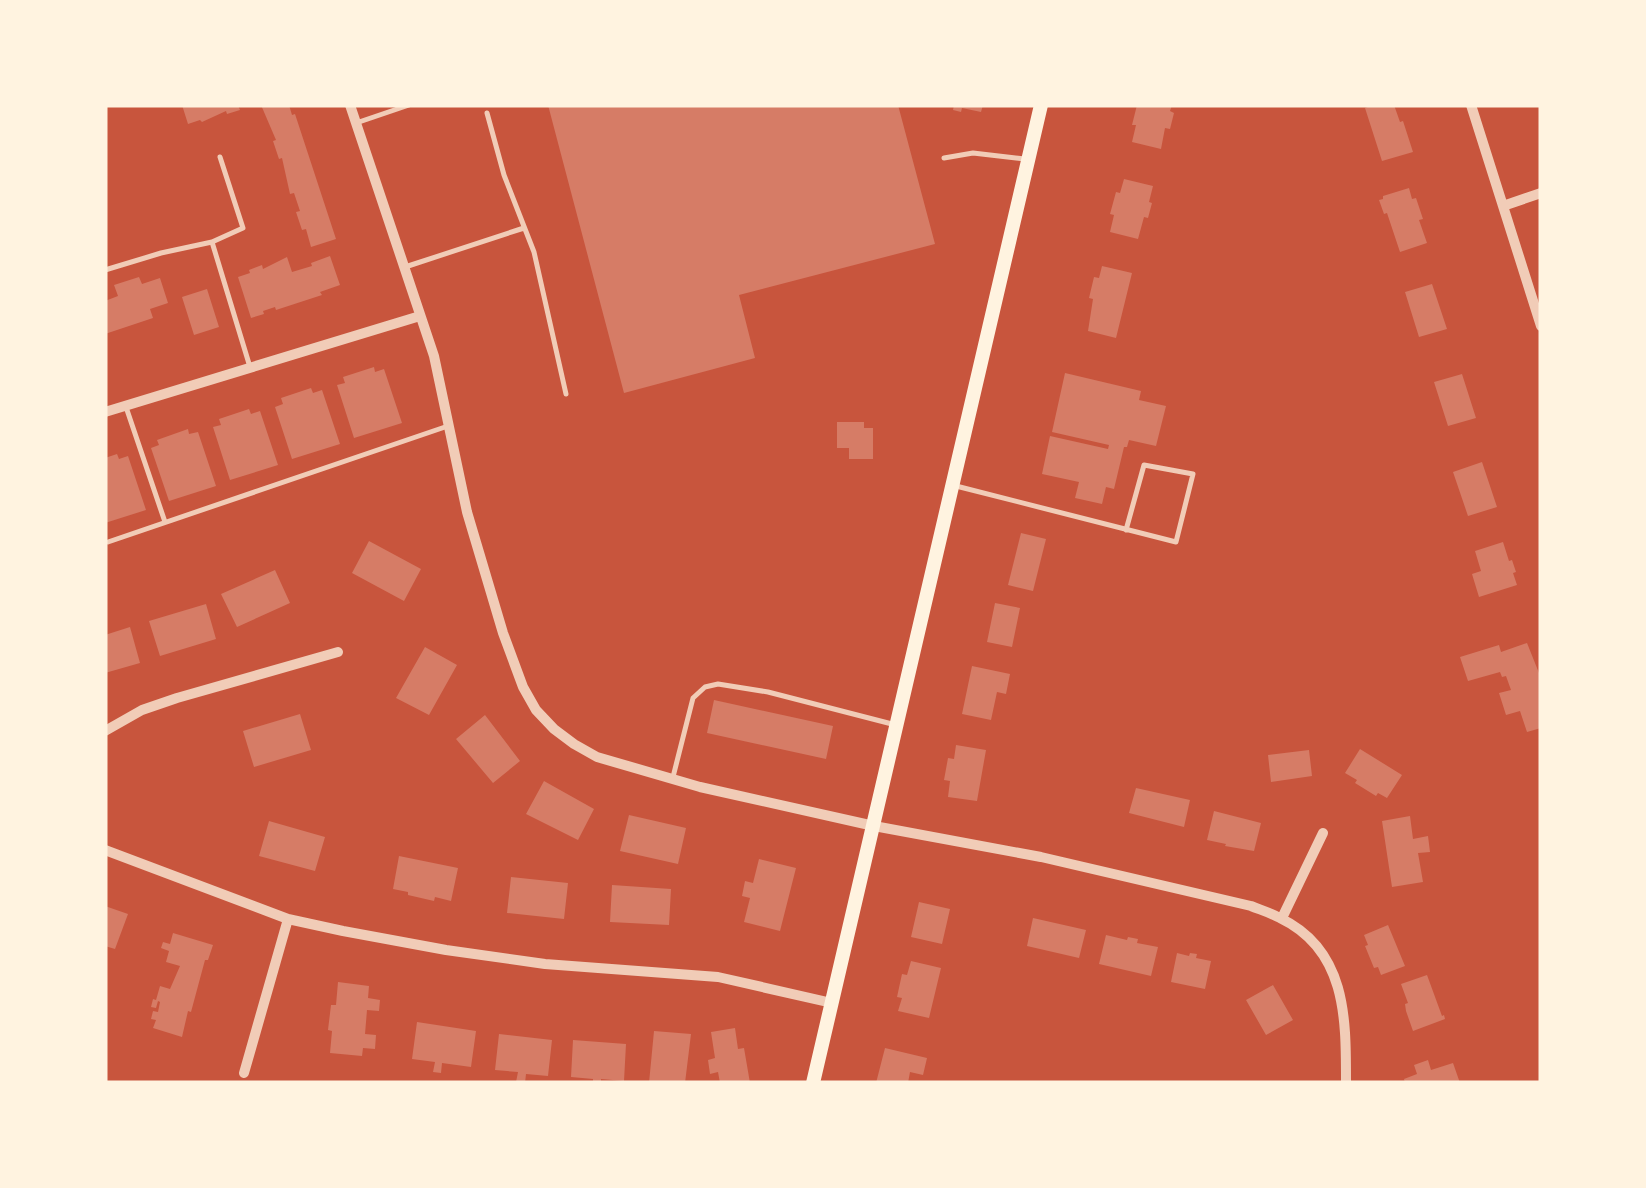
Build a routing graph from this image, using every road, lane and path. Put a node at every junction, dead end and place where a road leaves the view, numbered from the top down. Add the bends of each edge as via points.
1 (350, 105) edge
2 (409, 105) edge
3 (1041, 105) edge
4 (1471, 105) edge
5 (488, 113) dead end
6 (356, 123) junction
7 (220, 158) dead end
8 (944, 158) dead end
9 (1028, 160) junction
10 (1541, 193) edge
11 (1503, 206) junction
12 (524, 228) junction
13 (212, 242) junction
14 (405, 267) junction
15 (105, 270) edge
16 (420, 316) junction
17 (1541, 326) edge
18 (250, 367) junction
19 (566, 394) dead end
20 (126, 406) junction
21 (105, 412) edge
22 (448, 426) junction
23 (953, 485) junction
24 (166, 522) junction
25 (1126, 530) junction
26 (108, 542) dead end
27 (338, 652) dead end
28 (895, 724) junction
29 (105, 731) edge
30 (672, 780) junction
31 (874, 826) junction
32 (1322, 832) dead end
33 (105, 850) edge
34 (1282, 918) junction
35 (288, 919) junction
36 (832, 1003) junction
37 (244, 1073) dead end
38 (812, 1083) edge
39 (1346, 1083) edge

1 - 6 street
2 - 6 lane
3 - 9 main road
4 - 11 street
5 - 12 lane
6 - 14 street
7 - 13 lane via 243,228
8 - 9 lane via 973,153
9 - 23 main road
10 - 11 street
11 - 17 street
12 - 14 lane
12 - 19 lane
13 - 15 lane
13 - 18 lane
14 - 16 street
16 - 18 street
16 - 22 street
18 - 20 street
20 - 21 street
20 - 24 lane
22 - 24 lane
22 - 30 street via 503,633 536,710 597,756
23 - 25 lane
23 - 28 main road
24 - 26 lane
25 - 25 lane via 1176,542 1192,474 1144,465
27 - 29 street via 176,698
28 - 30 lane via 768,692 705,687 694,698
28 - 31 main road
30 - 31 street
31 - 34 street via 1041,857
31 - 36 main road
32 - 34 street
33 - 35 street
34 - 39 street via 1314,943 1337,980
35 - 36 street via 545,964 718,977
35 - 37 street
36 - 38 main road

